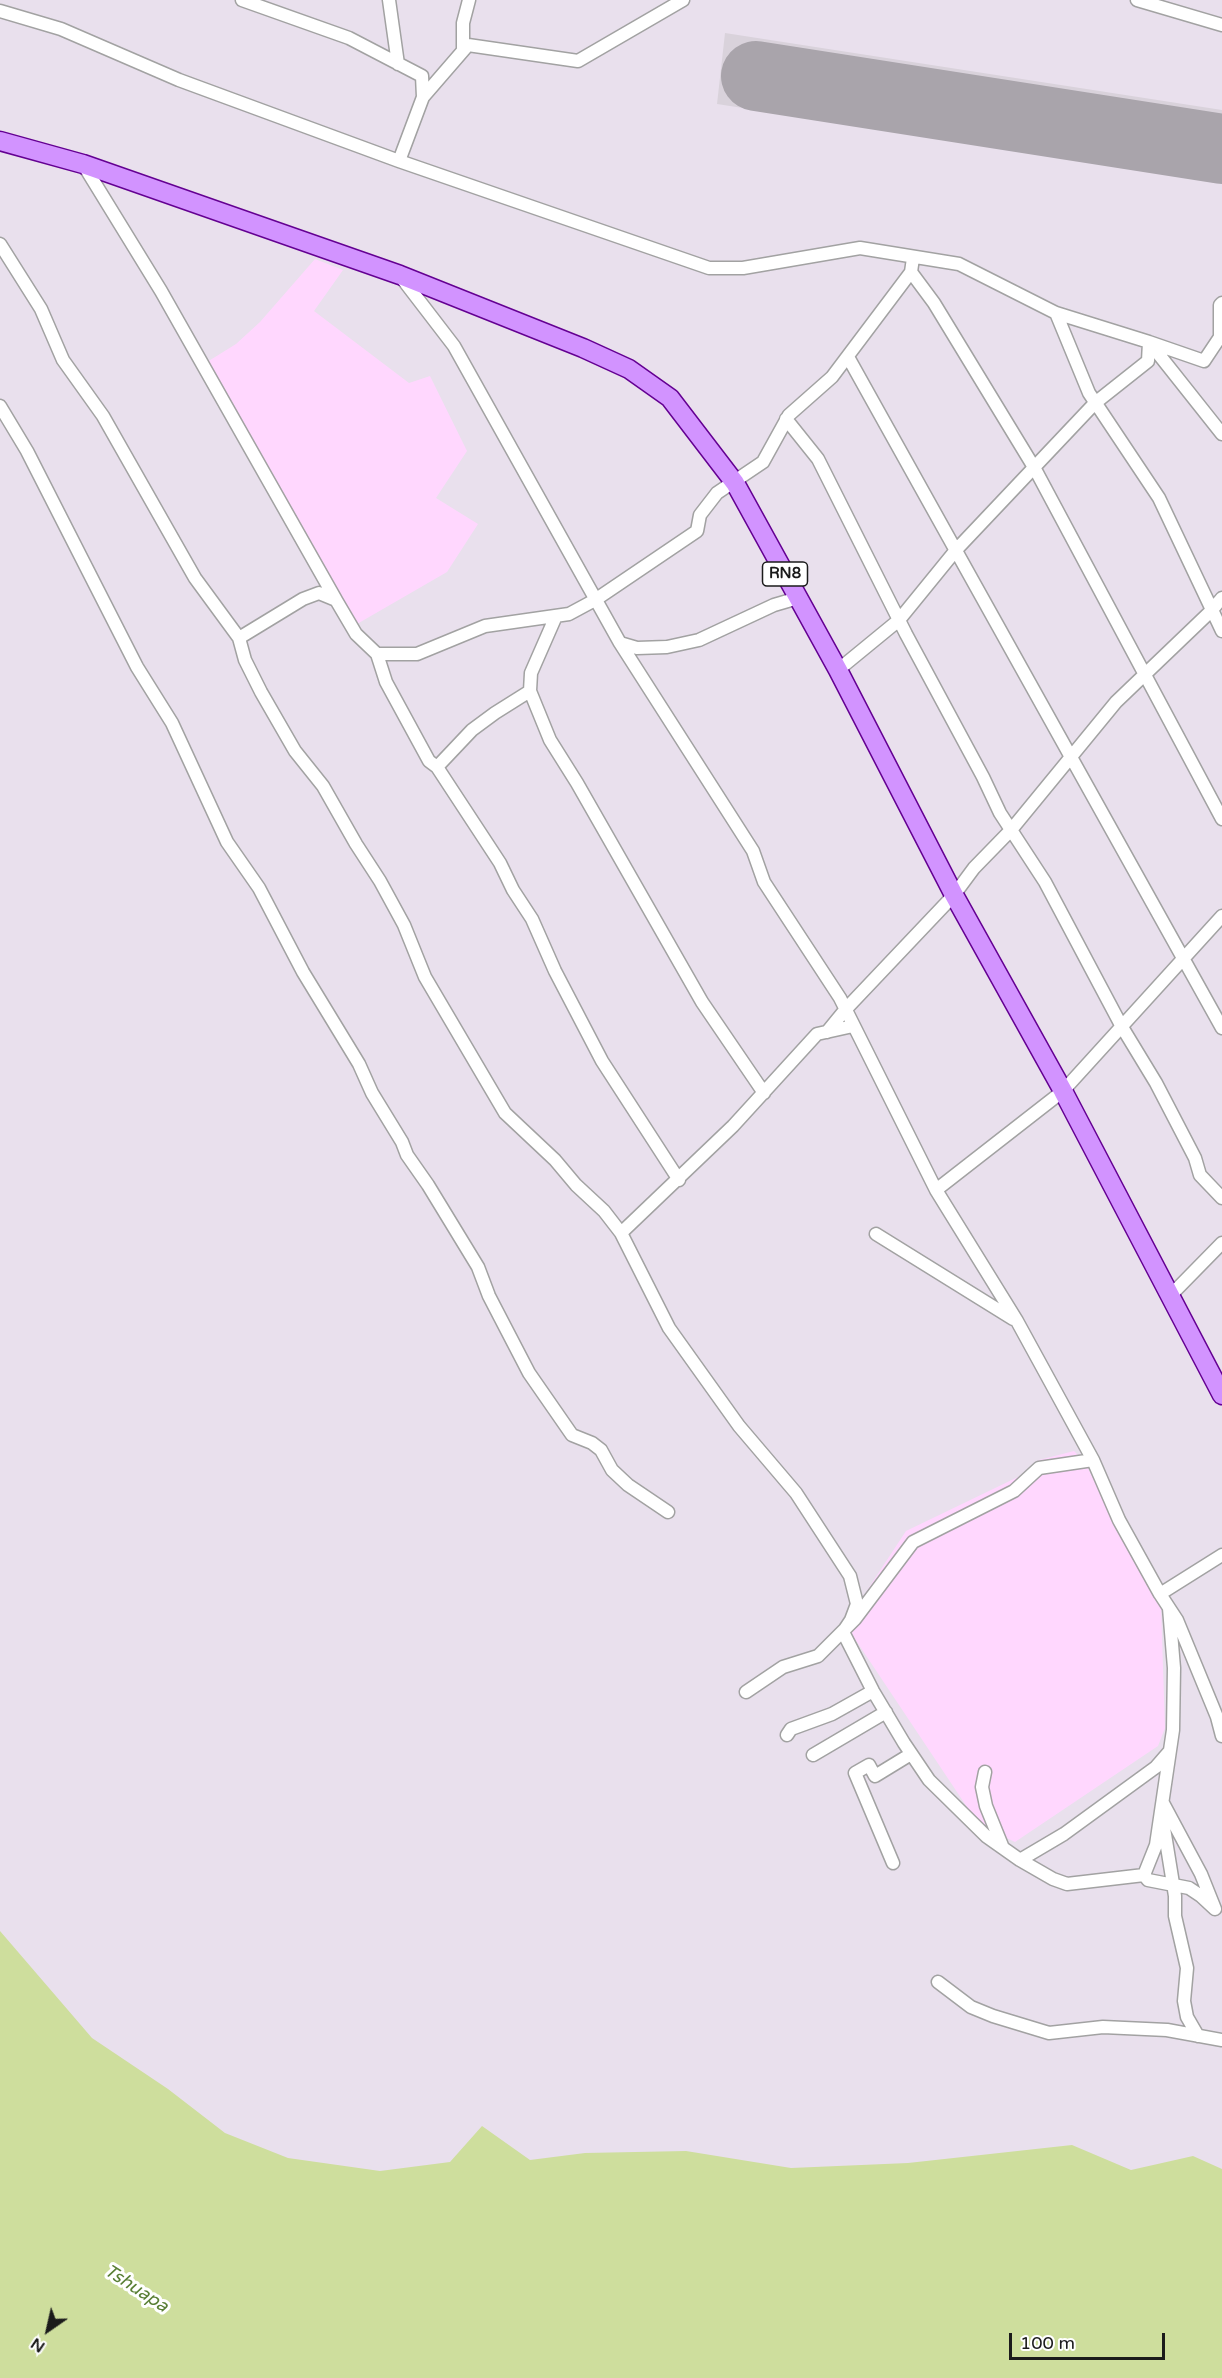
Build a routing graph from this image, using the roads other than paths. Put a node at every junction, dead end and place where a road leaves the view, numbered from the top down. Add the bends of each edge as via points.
1 (10, 0) edge
2 (242, 0) edge
3 (389, 0) edge
4 (469, 0) edge
5 (683, 0) edge
6 (1137, 0) edge
7 (4, 12) edge
8 (1222, 25) edge
9 (463, 51) junction
10 (398, 64) junction
11 (423, 97) junction
12 (0, 141) edge
13 (399, 161) junction
14 (83, 164) junction
15 (0, 244) edge
16 (913, 258) junction
17 (910, 272) junction
18 (400, 275) junction
19 (1222, 303) edge
20 (1056, 313) junction
21 (1149, 342) junction
22 (848, 357) junction
23 (1095, 403) junction
24 (0, 406) edge
25 (786, 419) junction
26 (1222, 432) edge
27 (1035, 469) junction
28 (735, 483) junction
29 (956, 550) junction
30 (798, 598) junction
31 (1222, 598) edge
32 (336, 600) junction
33 (596, 600) junction
34 (1211, 611) junction
35 (556, 616) junction
36 (899, 620) junction
37 (1222, 631) edge
38 (239, 638) junction
39 (620, 643) junction
40 (377, 654) junction
41 (838, 670) junction
42 (1144, 676) junction
43 (530, 691) junction
44 (1071, 758) junction
45 (437, 767) junction
46 (1222, 819) edge
47 (1011, 830) junction
48 (954, 895) junction
49 (1222, 916) edge
50 (1183, 958) junction
51 (845, 1010) junction
52 (853, 1026) junction
53 (1122, 1027) junction
54 (1222, 1028) edge
55 (827, 1032) junction
56 (1063, 1091) junction
57 (764, 1093) junction
58 (679, 1180) junction
59 (936, 1190) junction
60 (1222, 1198) edge
61 (621, 1233) junction
62 (876, 1234) dead end
63 (1222, 1243) edge
64 (1170, 1296) junction
65 (1017, 1321) junction
66 (1222, 1395) edge
67 (1093, 1460) junction
68 (668, 1512) dead end
69 (1222, 1556) edge
70 (1160, 1594) junction
71 (1169, 1608) junction
72 (843, 1632) junction
73 (873, 1691) junction
74 (746, 1692) dead end
75 (886, 1712) junction
76 (787, 1735) dead end
77 (1222, 1736) edge
78 (1170, 1752) junction
79 (911, 1754) junction
80 (813, 1755) dead end
81 (985, 1772) dead end
82 (1162, 1808) junction
83 (1003, 1849) junction
84 (1020, 1860) junction
85 (893, 1863) dead end
86 (1144, 1875) junction
87 (1173, 1884) junction
88 (938, 1982) dead end
89 (1198, 2036) junction
90 (1222, 2040) edge

1 - 7 street
2 - 10 street via 349,38
3 - 10 street
4 - 9 street via 463,23
5 - 9 street via 578,61 468,45
6 - 8 street
7 - 13 street via 61,29 178,80
9 - 11 street
10 - 11 street via 422,76
11 - 13 street
12 - 14 main road, RN8
13 - 16 street via 709,268 744,268 860,248
14 - 18 main road, RN8
14 - 32 street via 161,291
15 - 38 street via 41,309 63,360 103,416 195,578
16 - 17 street
16 - 20 street via 959,264
17 - 22 street
17 - 27 street via 934,303
18 - 28 main road, RN8 via 629,369 670,398
18 - 33 street via 454,346
19 - 21 street via 1220,337 1204,361
20 - 21 street
20 - 23 street
21 - 23 street via 1148,361
21 - 26 street
22 - 25 street
22 - 29 street
23 - 27 street
23 - 34 street via 1159,498
24 - 68 street via 27,450 137,667 172,723 227,842 260,888 407,1155 478,1267 529,1373 572,1435 602,1450 612,1470
25 - 28 street via 763,462
25 - 36 street via 818,459
27 - 29 street
27 - 42 street
28 - 30 main road, RN8
28 - 33 street via 717,493 700,515 697,531
29 - 36 street
29 - 44 street
30 - 39 street via 699,640 667,647 637,648
30 - 41 main road, RN8
31 - 34 street
32 - 38 street via 319,592
32 - 40 street via 356,634
33 - 35 street
33 - 39 street
34 - 37 street
34 - 42 street
35 - 40 street via 485,626 417,654
35 - 43 street via 531,673
36 - 41 street
36 - 47 street
38 - 61 street via 261,692 380,881 404,925 425,977 505,1113 555,1160
39 - 51 street via 753,851 764,882
40 - 45 street via 386,682 429,761
41 - 48 main road, RN8
42 - 44 street via 1116,702
42 - 46 street
43 - 45 street via 472,730
43 - 57 street via 550,740 702,1002
44 - 47 street
44 - 50 street
45 - 58 street via 500,863 602,1060
47 - 48 street
47 - 53 street via 1045,882
48 - 51 street
48 - 56 main road, RN8
49 - 50 street
50 - 53 street
50 - 54 street
51 - 52 street
51 - 55 street
52 - 55 street
52 - 59 street
53 - 56 street
53 - 60 street via 1156,1083 1200,1175
55 - 57 street via 818,1034
56 - 59 street
56 - 64 main road, RN8
57 - 58 street
58 - 61 street
59 - 65 street
61 - 72 street via 669,1328 739,1426 796,1493 850,1576 857,1604
62 - 65 street
63 - 64 street
64 - 66 main road, RN8
65 - 67 street
67 - 70 street via 1119,1520
67 - 72 street via 1039,1468 1014,1491 913,1542
69 - 70 street
70 - 71 street
71 - 77 street via 1178,1620
71 - 78 street via 1174,1668
72 - 73 street
72 - 74 street via 818,1656 783,1667
73 - 75 street
73 - 76 street via 832,1714 790,1730
75 - 79 street
75 - 80 street
78 - 82 street
78 - 84 street via 1156,1767 1064,1834
79 - 83 street via 942,1794
79 - 85 street via 875,1776 869,1766 855,1773
81 - 83 street via 982,1786 986,1806
82 - 86 street via 1156,1845
82 - 87 street
82 - 87 street via 1201,1875 1215,1909 1189,1888
83 - 84 street
84 - 86 street via 1067,1884
86 - 87 street via 1148,1881
87 - 89 street via 1176,1924 1187,1968 1184,2001 1187,2017
88 - 89 street via 971,2007 1049,2033 1103,2027 1167,2030
89 - 90 street

